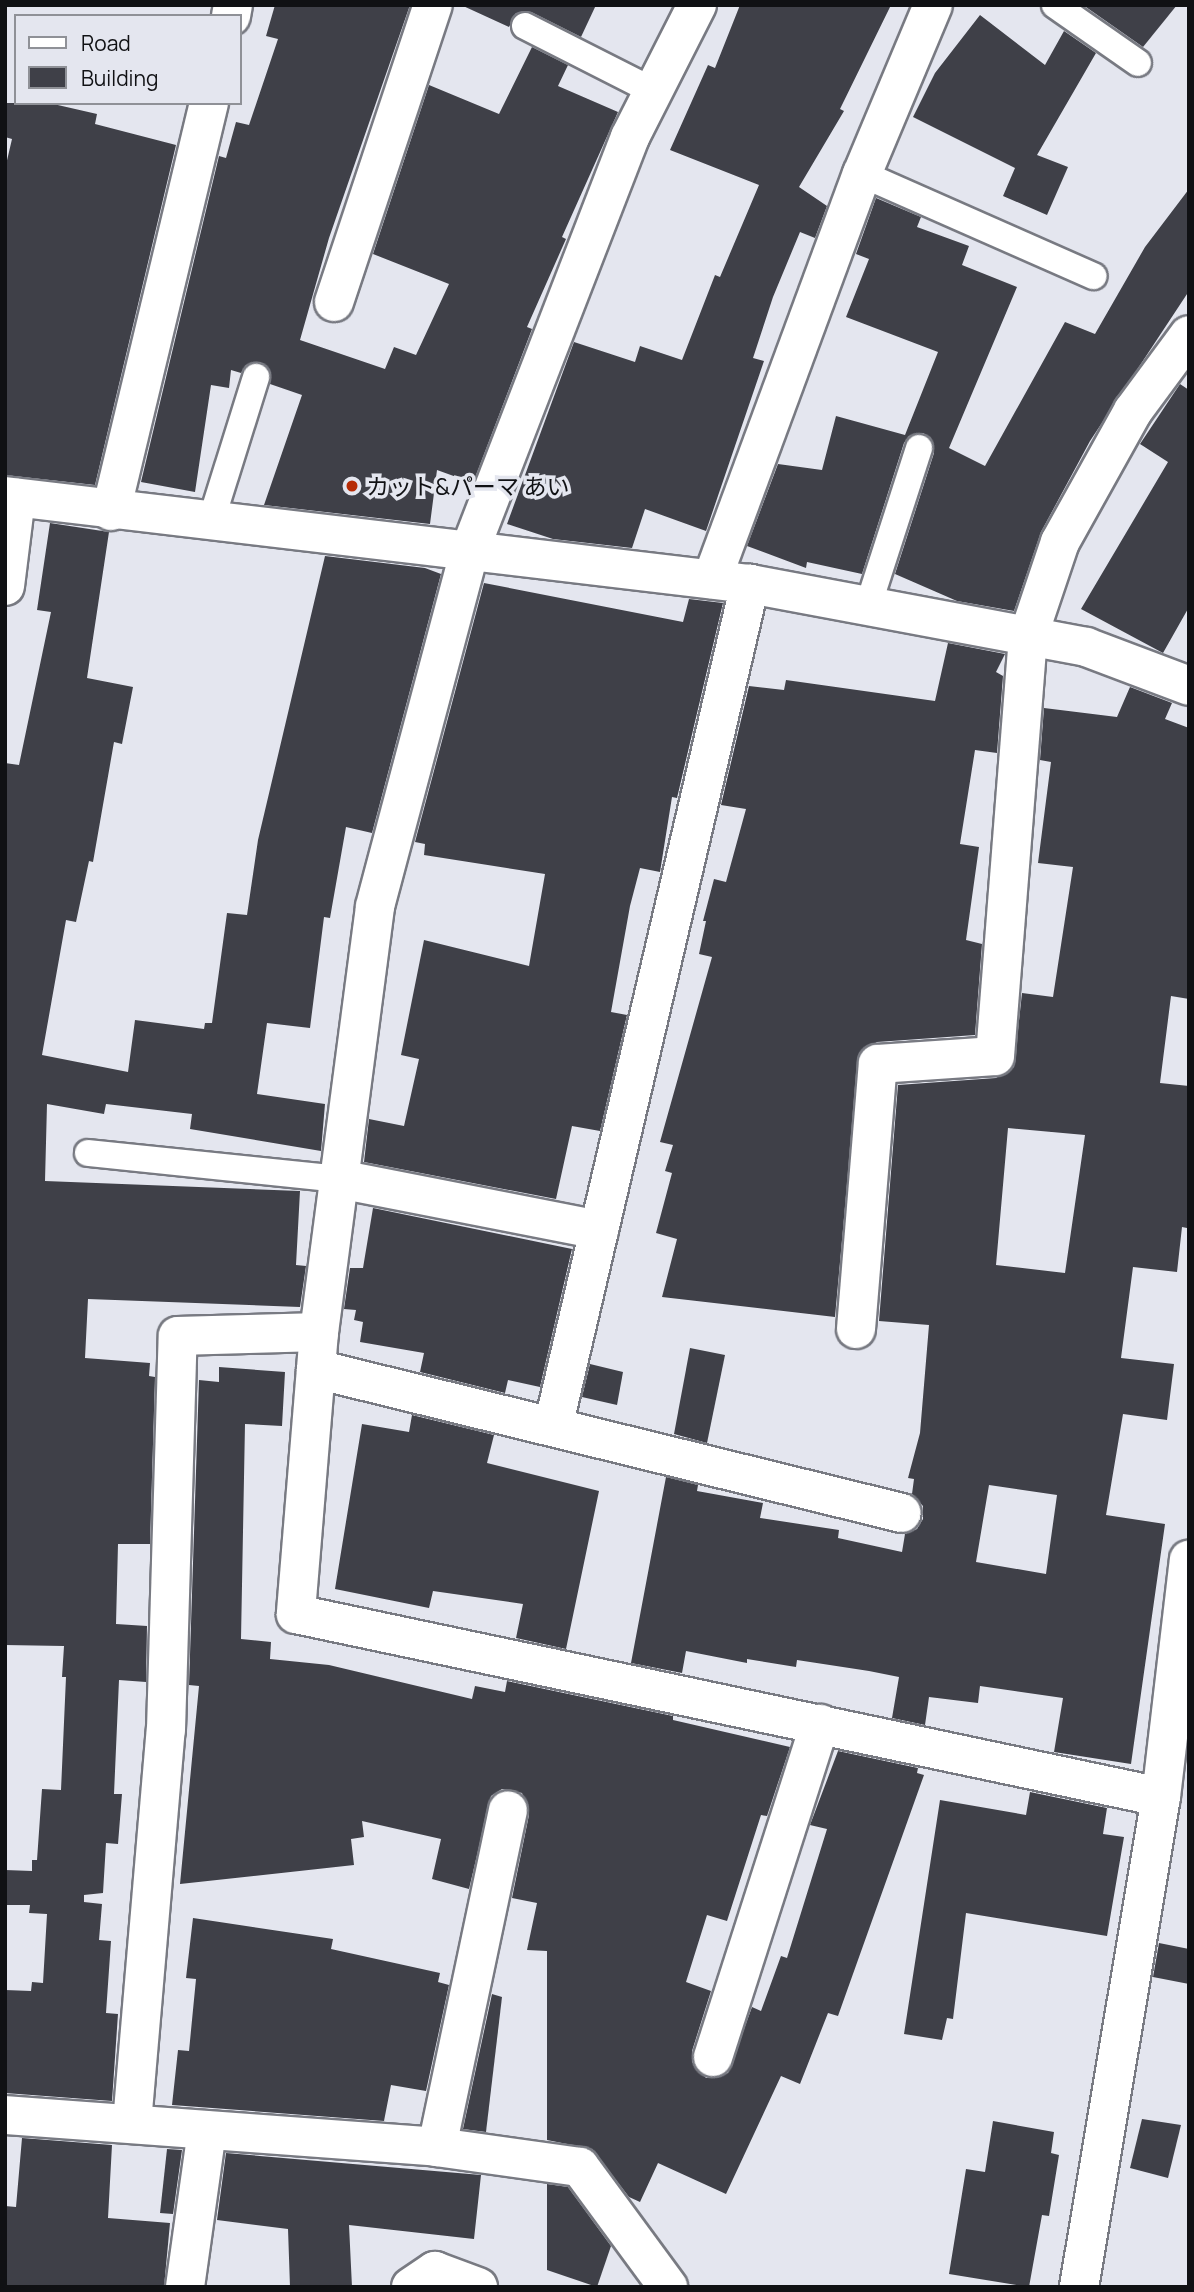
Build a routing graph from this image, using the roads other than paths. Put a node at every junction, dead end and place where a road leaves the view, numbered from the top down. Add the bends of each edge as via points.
1 (433, 5) edge
2 (697, 5) edge
3 (933, 5) edge
4 (1055, 5) edge
5 (525, 26) dead end
6 (1138, 63) dead end
7 (653, 91) junction
8 (209, 105) edge
9 (862, 174) junction
10 (1093, 276) dead end
11 (334, 302) dead end
12 (1189, 335) edge
13 (256, 377) dead end
14 (919, 448) dead end
15 (10, 497) edge
16 (111, 512) junction
17 (211, 521) junction
18 (469, 552) junction
19 (712, 579) junction
20 (750, 584) junction
21 (5, 586) edge
22 (868, 606) junction
23 (1028, 637) junction
24 (1189, 686) edge
25 (88, 1153) dead end
26 (339, 1179) junction
27 (599, 1230) junction
28 (856, 1329) dead end
29 (317, 1351) junction
30 (553, 1427) junction
31 (902, 1513) dead end
32 (1189, 1560) edge
33 (820, 1724) junction
34 (1161, 1797) junction
35 (508, 1810) dead end
36 (713, 2057) dead end
37 (5, 2115) edge
38 (132, 2123) junction
39 (207, 2131) junction
40 (437, 2147) junction
41 (185, 2287) edge
42 (411, 2287) edge
43 (478, 2287) edge
44 (668, 2287) edge
45 (1079, 2287) edge

1 - 11 street
2 - 7 street
3 - 9 street
4 - 6 lane
5 - 7 lane
7 - 18 street via 630,137
8 - 16 street
9 - 10 lane
9 - 19 street
12 - 23 street via 1133,411 1060,542
13 - 17 lane
14 - 22 lane
15 - 16 street
15 - 21 street
16 - 17 street
17 - 18 street
18 - 19 street
18 - 26 street via 375,907
19 - 20 street
20 - 22 street
20 - 27 street
22 - 23 street
23 - 24 street via 1086,647
23 - 28 street via 995,1056 878,1064
25 - 26 lane
26 - 27 street
26 - 29 street
27 - 30 street
29 - 30 street
29 - 33 street via 296,1614
29 - 38 street via 178,1336 166,1730
30 - 31 street
32 - 34 street
33 - 34 street
33 - 36 street
34 - 45 street
35 - 40 street
37 - 38 street
38 - 39 street
39 - 40 street
39 - 41 street
40 - 44 street via 580,2168
42 - 43 street via 435,2271

